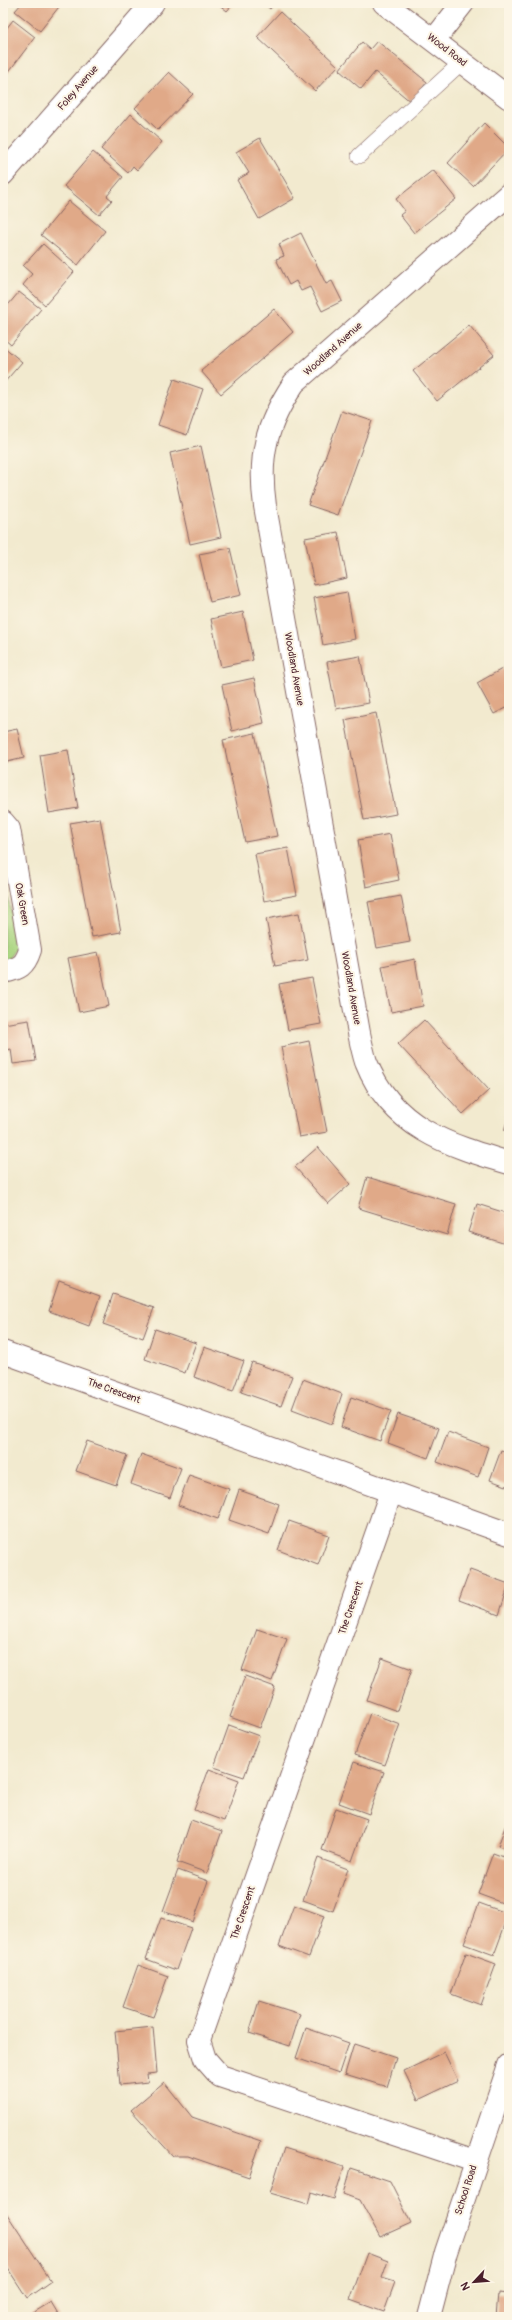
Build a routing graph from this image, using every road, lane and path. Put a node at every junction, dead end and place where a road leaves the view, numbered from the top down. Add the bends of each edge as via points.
1 (153, 3) edge
2 (384, 3) edge
3 (463, 3) edge
4 (434, 40) junction
5 (462, 62) junction
6 (509, 98) edge
7 (359, 156) dead end
8 (3, 174) edge
9 (509, 194) edge
10 (3, 822) edge
11 (3, 972) edge
12 (509, 1163) edge
13 (10, 1354) edge
14 (391, 1492) junction
15 (509, 1534) edge
16 (509, 2066) edge
17 (475, 2161) junction
18 (429, 2317) edge

1 - 8 street, Foley Avenue
2 - 4 street, Wood Road
3 - 4 street
4 - 5 street, Wood Road
5 - 6 street, Wood Road
5 - 7 lane
9 - 12 street, Woodland Avenue via 294,383 278,408 268,433 262,463 265,506 366,1062 383,1093 405,1118 427,1134 448,1144
10 - 11 street, Oak Green via 9,829 30,950 26,962 17,969
13 - 14 street, The Crescent
14 - 15 street, The Crescent
14 - 17 street, The Crescent via 199,2040 205,2059 220,2076
16 - 17 street, School Road
17 - 18 street, School Road via 446,2252

